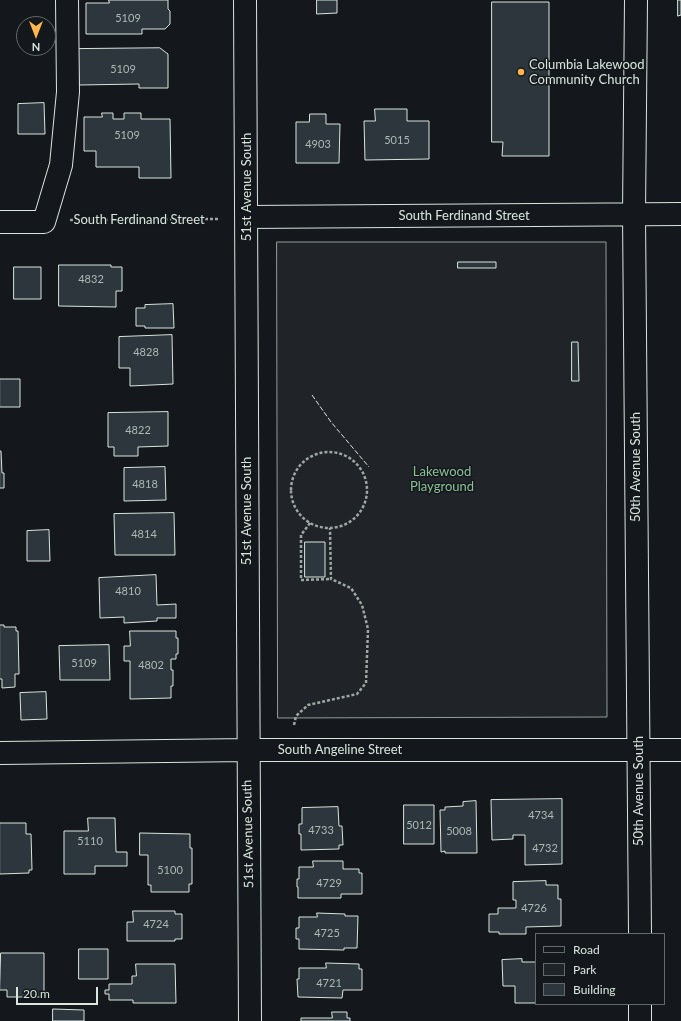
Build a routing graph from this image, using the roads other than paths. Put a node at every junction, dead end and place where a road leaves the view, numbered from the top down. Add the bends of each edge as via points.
1 (67, 0) edge
2 (245, 0) edge
3 (636, 0) edge
4 (634, 214) junction
5 (681, 214) edge
6 (247, 217) junction
7 (0, 222) edge
8 (248, 750) junction
9 (639, 750) junction
10 (681, 750) edge
11 (0, 753) edge
12 (640, 933) edge
13 (640, 1005) edge
14 (250, 1021) edge
15 (640, 1021) edge

1 - 7 street via 68,92 61,165 44,222
2 - 6 street, 51st Avenue South
3 - 4 street, 50th Avenue South
4 - 5 street, South Ferdinand Street
4 - 6 street, South Ferdinand Street
4 - 9 street, 50th Avenue South
6 - 8 street, 51st Avenue South
8 - 9 street, South Angeline Street
8 - 11 street, South Angeline Street
8 - 14 street, 51st Avenue South
9 - 10 street, South Angeline Street
9 - 12 street, 50th Avenue South
13 - 15 street

